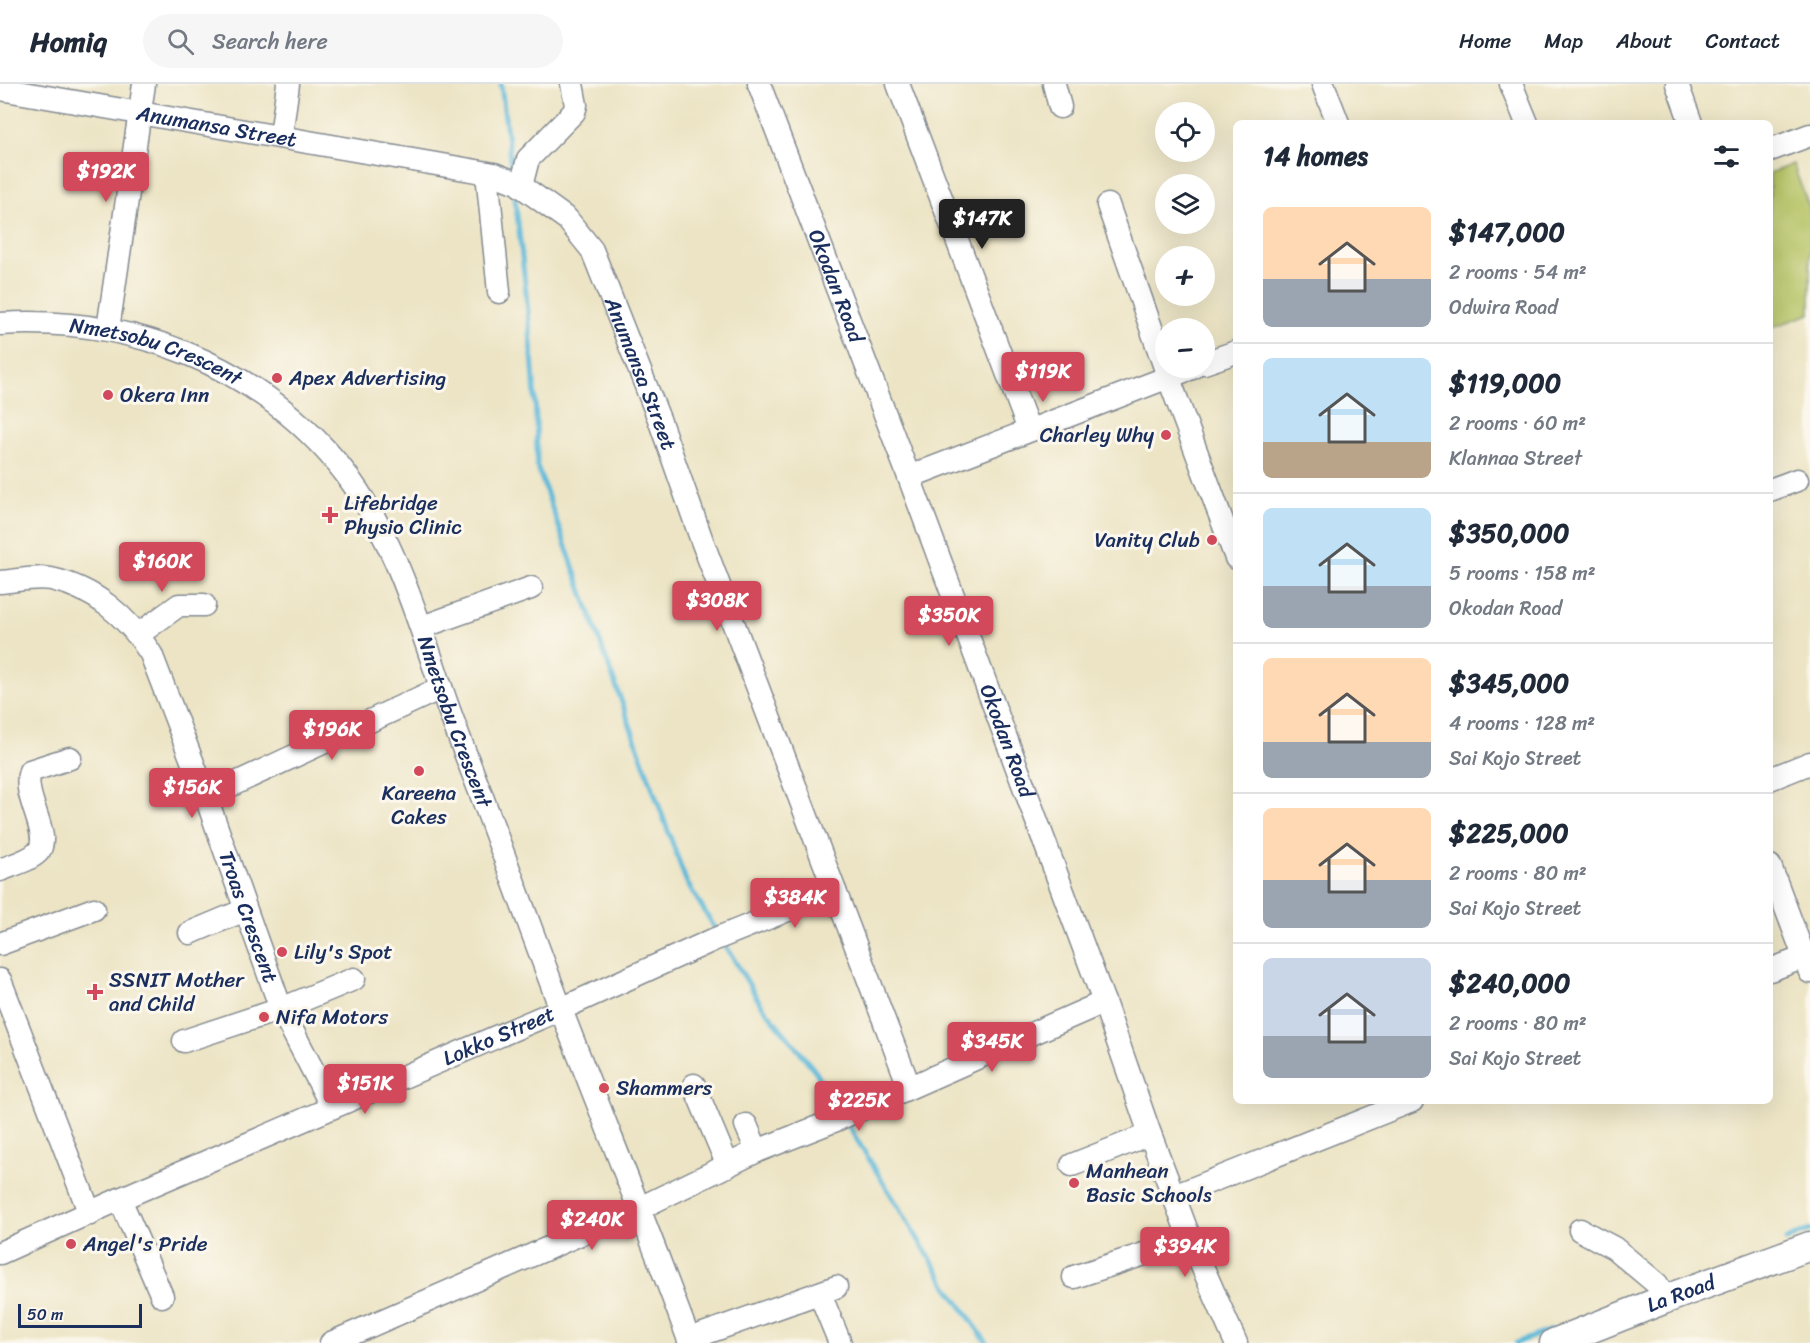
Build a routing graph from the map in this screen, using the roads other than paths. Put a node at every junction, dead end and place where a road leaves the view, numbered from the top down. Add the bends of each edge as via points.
1 (144, 84) edge
2 (288, 84) edge
3 (572, 84) edge
4 (759, 84) edge
5 (898, 84) edge
6 (1054, 84) edge
7 (1323, 84) edge
8 (1511, 84) edge
9 (1677, 84) edge
10 (0, 89) edge
11 (1059, 107) dead end
12 (139, 114) junction
13 (1337, 120) edge
14 (1526, 120) edge
15 (1690, 120) edge
16 (1810, 135) edge
17 (281, 136) junction
18 (1773, 149) edge
19 (491, 173) junction
20 (519, 184) junction
21 (1108, 205) dead end
22 (499, 292) dead end
23 (0, 324) edge
24 (108, 329) junction
25 (1155, 339) edge
26 (1233, 353) edge
27 (1215, 359) edge
28 (1163, 378) edge
29 (1169, 378) edge
30 (1029, 430) junction
31 (909, 477) junction
32 (1797, 480) dead end
33 (1773, 489) edge
34 (1232, 535) edge
35 (0, 582) edge
36 (531, 588) dead end
37 (204, 605) dead end
38 (422, 627) junction
39 (139, 634) junction
40 (441, 688) junction
41 (70, 758) dead end
42 (1810, 763) edge
43 (1773, 778) edge
44 (206, 797) junction
45 (0, 870) edge
46 (1773, 874) edge
47 (835, 891) junction
48 (94, 909) dead end
49 (245, 910) junction
50 (189, 933) dead end
51 (0, 944) edge
52 (1808, 961) edge
53 (1773, 969) edge
54 (354, 979) dead end
55 (0, 980) edge
56 (1104, 1002) junction
57 (561, 1009) junction
58 (281, 1010) junction
59 (184, 1041) dead end
60 (694, 1085) dead end
61 (909, 1086) junction
62 (1404, 1104) edge
63 (332, 1107) junction
64 (746, 1125) dead end
65 (1150, 1134) junction
66 (757, 1151) junction
67 (1072, 1165) dead end
68 (728, 1166) junction
69 (1174, 1196) junction
70 (120, 1199) junction
71 (640, 1208) junction
72 (90, 1214) junction
73 (1580, 1230) dead end
74 (1190, 1239) junction
75 (1810, 1246) edge
76 (0, 1253) edge
77 (1074, 1277) dead end
78 (1660, 1291) junction
79 (162, 1296) dead end
80 (690, 1341) edge
81 (331, 1343) edge
82 (840, 1343) edge
83 (1236, 1343) edge
84 (1554, 1343) edge

1 - 12 street
2 - 17 street
3 - 20 street via 574,112 528,159
4 - 31 street, Okodan Road
5 - 30 street
6 - 11 street
7 - 13 street
8 - 14 street
9 - 15 street
10 - 12 street, Anumansa Street
12 - 17 street, Anumansa Street
12 - 24 street
16 - 18 street
17 - 19 street, Anumansa Street
19 - 20 street, Anumansa Street
19 - 22 street
20 - 47 street, Anumansa Street via 567,219 592,250
21 - 25 street
23 - 24 street, Nmetsobu Crescent via 54,322
24 - 38 street, Nmetsobu Crescent via 167,344 216,365 301,425 360,494 392,552
26 - 27 street
28 - 30 street
29 - 34 street
30 - 31 street
31 - 56 street, Okodan Road
32 - 33 street
35 - 39 street, Troas Crescent via 49,579 89,592
36 - 38 street
37 - 39 street via 179,605
38 - 40 street, Nmetsobu Crescent
39 - 44 street, Troas Crescent via 151,654
40 - 44 street
40 - 57 street, Nmetsobu Crescent
41 - 45 street via 30,771 28,788 42,843 32,857
42 - 43 street
44 - 49 street, Troas Crescent
46 - 52 street
47 - 57 street, Lokko Street via 713,940
47 - 61 street, Anumansa Street
48 - 51 street
49 - 50 street
49 - 58 street, Troas Crescent
52 - 53 street
54 - 58 street
55 - 72 street
56 - 61 street
56 - 65 street, Okodan Road
57 - 63 street, Lokko Street
57 - 71 street, Nmetsobu Crescent
58 - 59 street
58 - 63 street, Troas Crescent
60 - 68 street
61 - 66 street
62 - 69 street
63 - 70 street, Lokko Street
64 - 66 street
65 - 67 street
65 - 69 street, Okodan Road
66 - 68 street
68 - 71 street
69 - 74 street, Okodan Road
70 - 72 street, Lokko Street
70 - 79 street
71 - 80 street, Nmetsobu Crescent
71 - 81 street
72 - 76 street, Lokko Street
73 - 78 street via 1614,1248
74 - 77 street
74 - 83 street, Okodan Road
75 - 78 main road, La Road
78 - 84 main road, La Road
80 - 82 street via 828,1290

